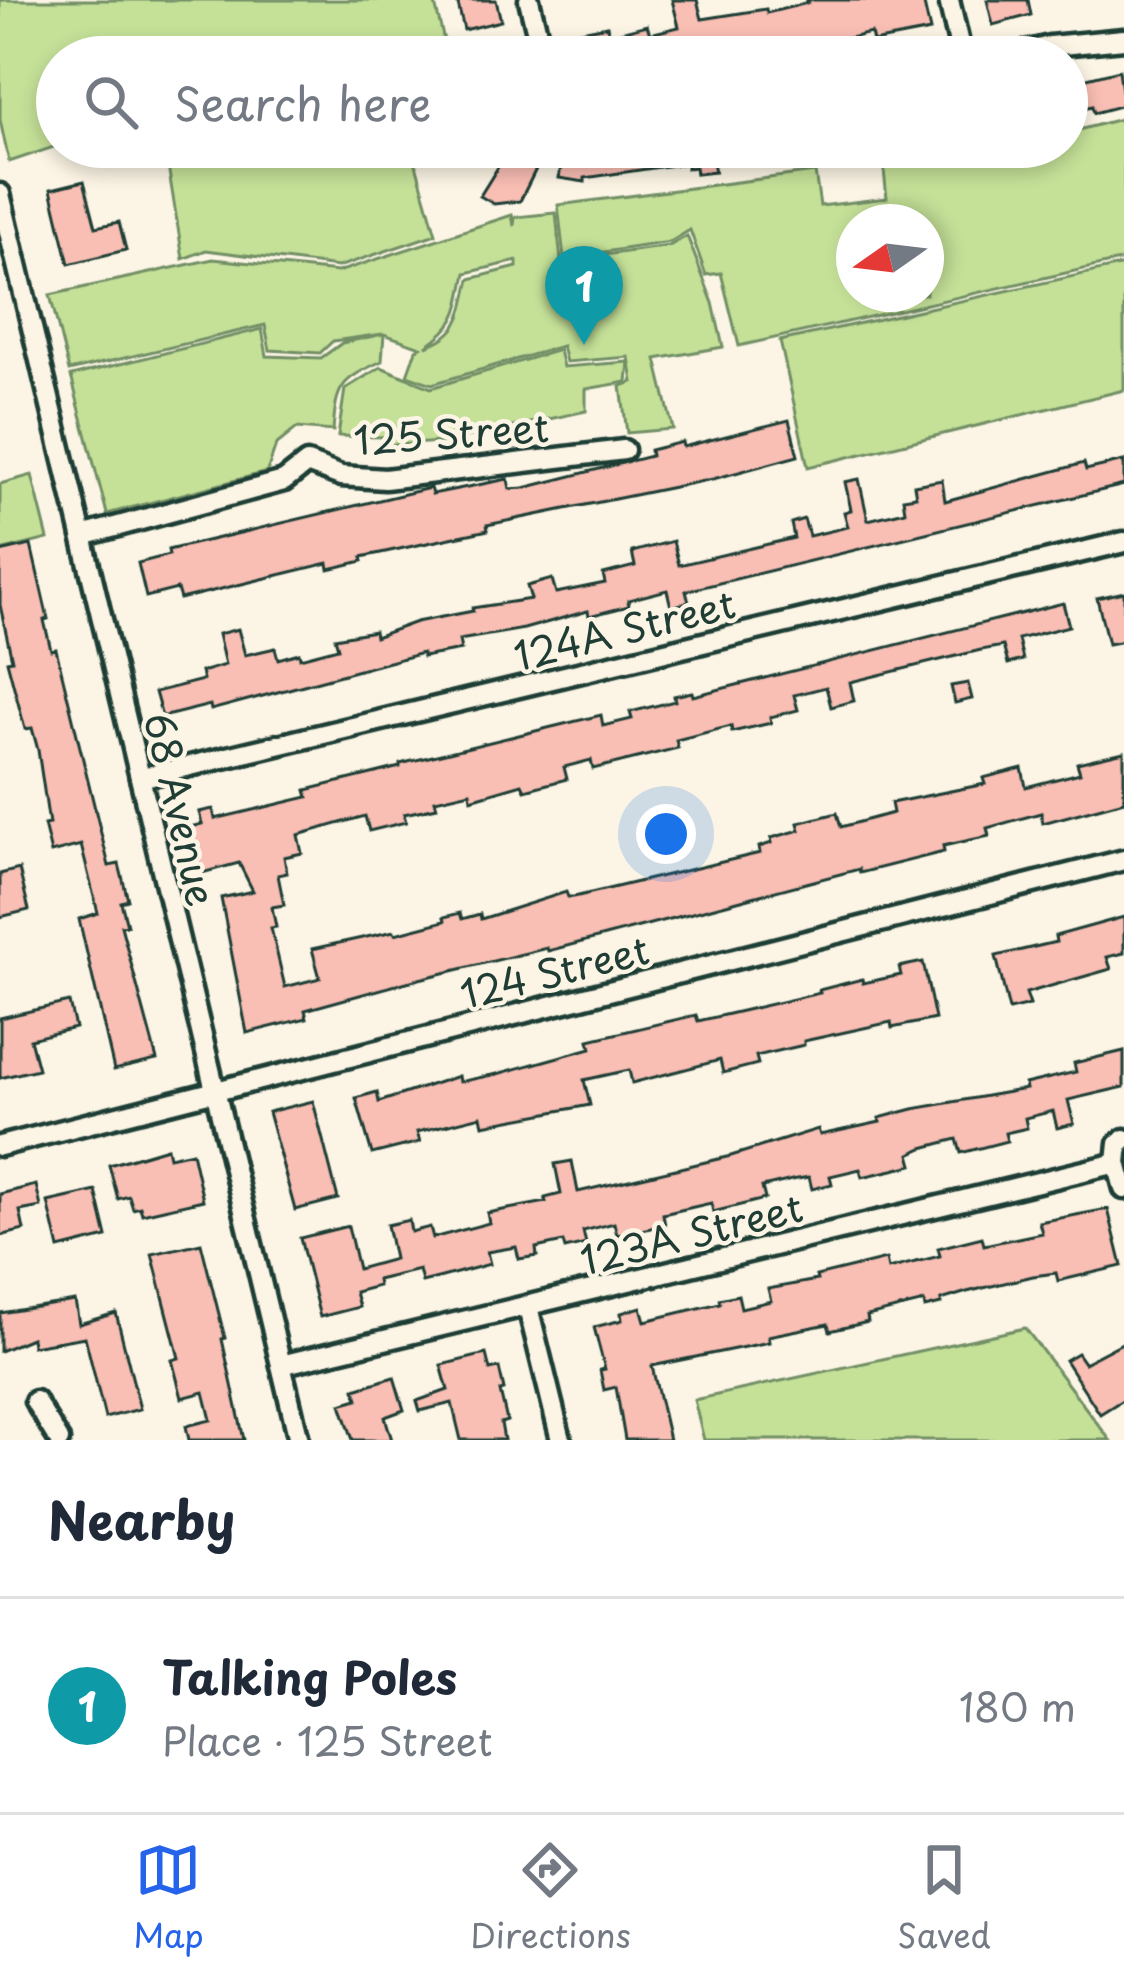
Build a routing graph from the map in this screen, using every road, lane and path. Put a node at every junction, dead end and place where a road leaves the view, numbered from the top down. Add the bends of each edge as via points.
1 (529, 0) edge
2 (949, 0) edge
3 (538, 36) edge
4 (957, 36) edge
5 (1124, 39) edge
6 (1088, 42) edge
7 (0, 194) edge
8 (624, 450) dead end
9 (82, 536) junction
10 (1124, 542) edge
11 (140, 778) junction
12 (1124, 860) edge
13 (215, 1091) junction
14 (1124, 1139) edge
15 (0, 1146) edge
16 (1117, 1163) junction
17 (1124, 1189) edge
18 (528, 1307) junction
19 (281, 1365) junction
20 (35, 1401) dead end
21 (58, 1440) edge
22 (299, 1440) edge
23 (561, 1440) edge

1 - 3 street
2 - 4 street
5 - 6 street
7 - 9 street, 68 Avenue
8 - 9 street, 125 Street via 386,478 341,476 307,463 284,481
9 - 11 street, 68 Avenue
10 - 11 street, 124A Street
11 - 13 street, 68 Avenue
12 - 13 street, 124 Street
13 - 15 street, 124 Street
13 - 19 street, 68 Avenue
14 - 16 street
16 - 17 street
16 - 18 street, 123A Street
18 - 19 street, 123A Street
18 - 23 street
19 - 22 street, 68 Avenue
20 - 21 street

